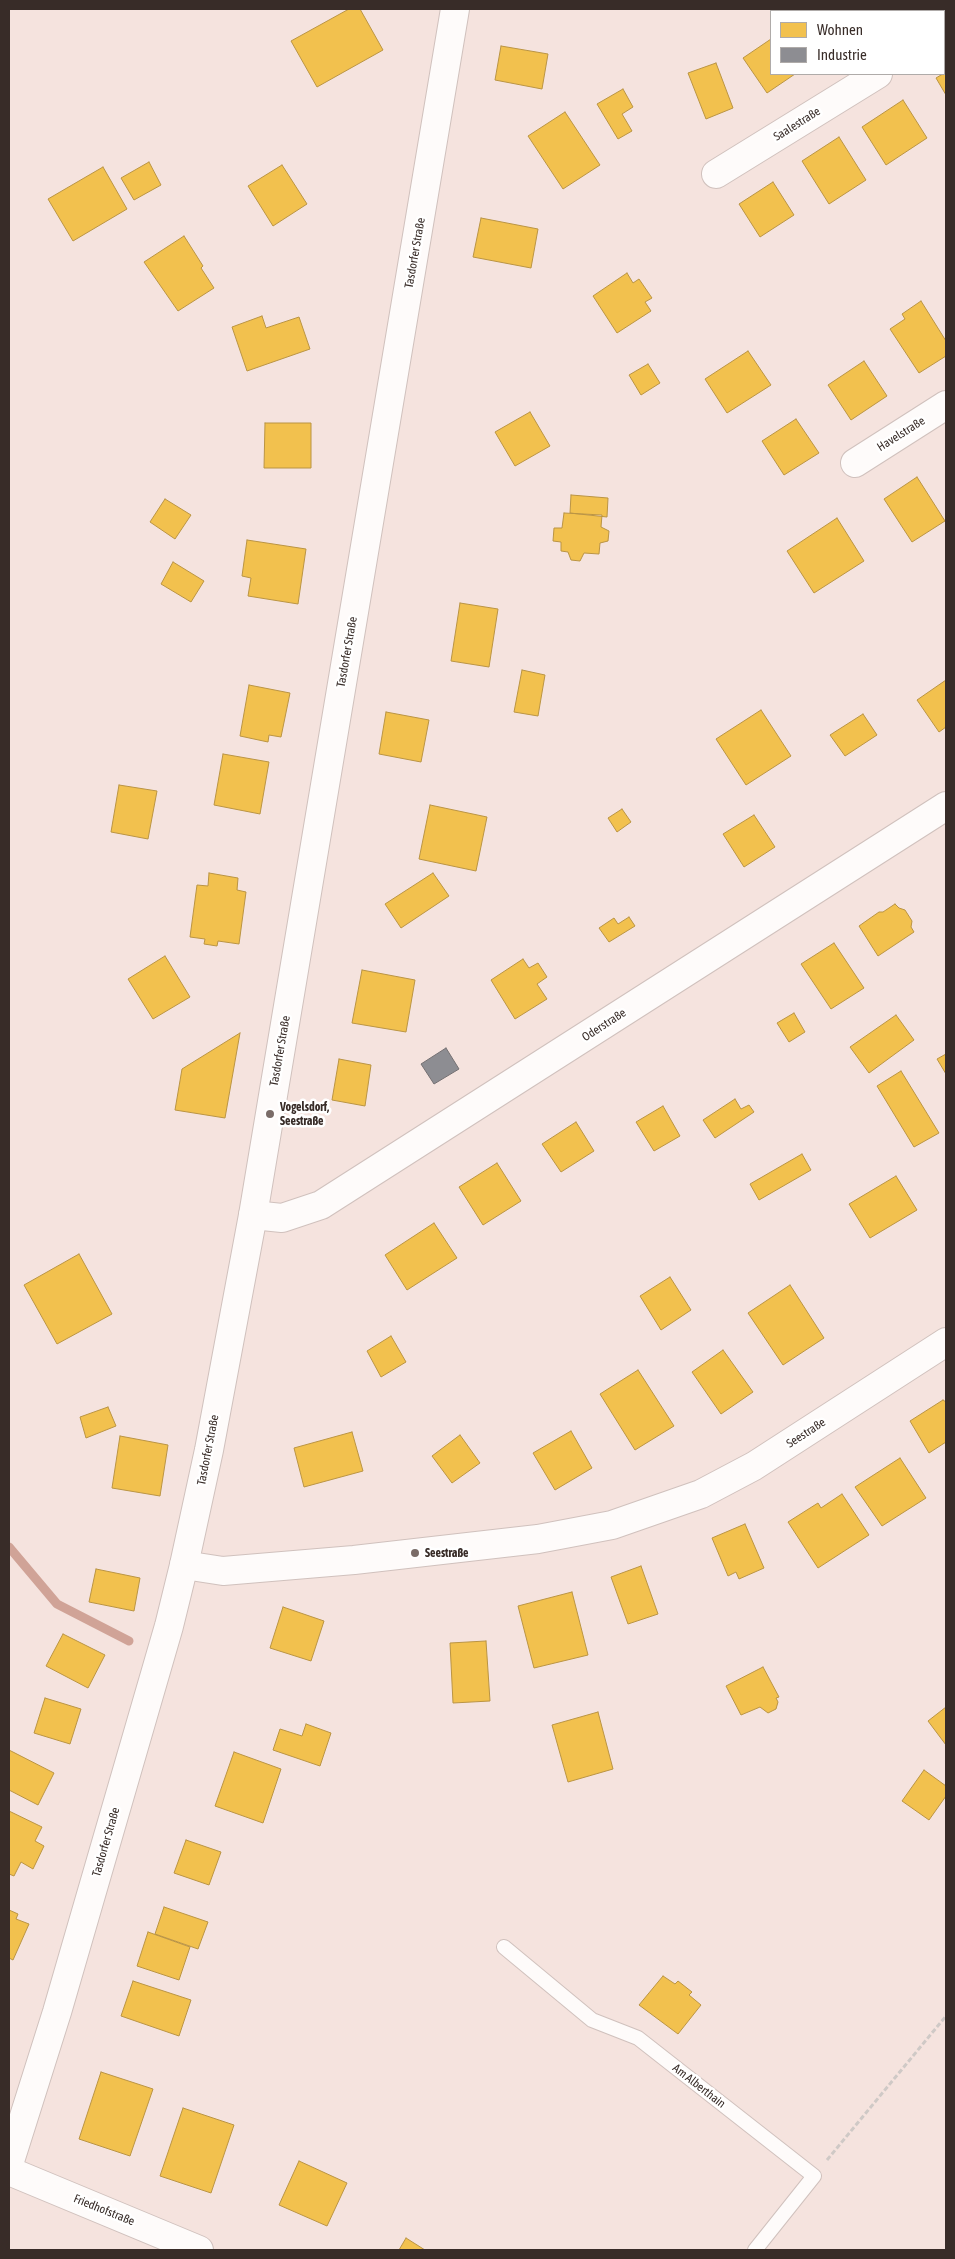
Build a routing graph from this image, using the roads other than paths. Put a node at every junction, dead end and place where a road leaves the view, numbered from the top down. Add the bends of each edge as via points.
1 (456, 9) edge
2 (876, 75) edge
3 (716, 174) dead end
4 (946, 405) edge
5 (855, 463) dead end
6 (946, 806) edge
7 (252, 1215) junction
8 (946, 1342) edge
9 (184, 1565) junction
10 (504, 1947) dead end
11 (9, 2164) edge
12 (9, 2171) edge
13 (199, 2250) edge
14 (755, 2250) edge

1 - 7 main road, Tasdorfer Straße
2 - 3 main road, Saalestraße
4 - 5 main road, Havelstraße
6 - 7 main road, Oderstraße via 321,1205 282,1218
7 - 9 main road, Tasdorfer Straße via 209,1450
8 - 9 main road, Seestraße via 754,1466 701,1494 612,1525 538,1539 354,1560 223,1571
9 - 11 main road, Tasdorfer Straße via 57,2012
10 - 14 lane, Am Alberthain via 592,2020 638,2038 814,2176
12 - 13 main road, Friedhofstraße

